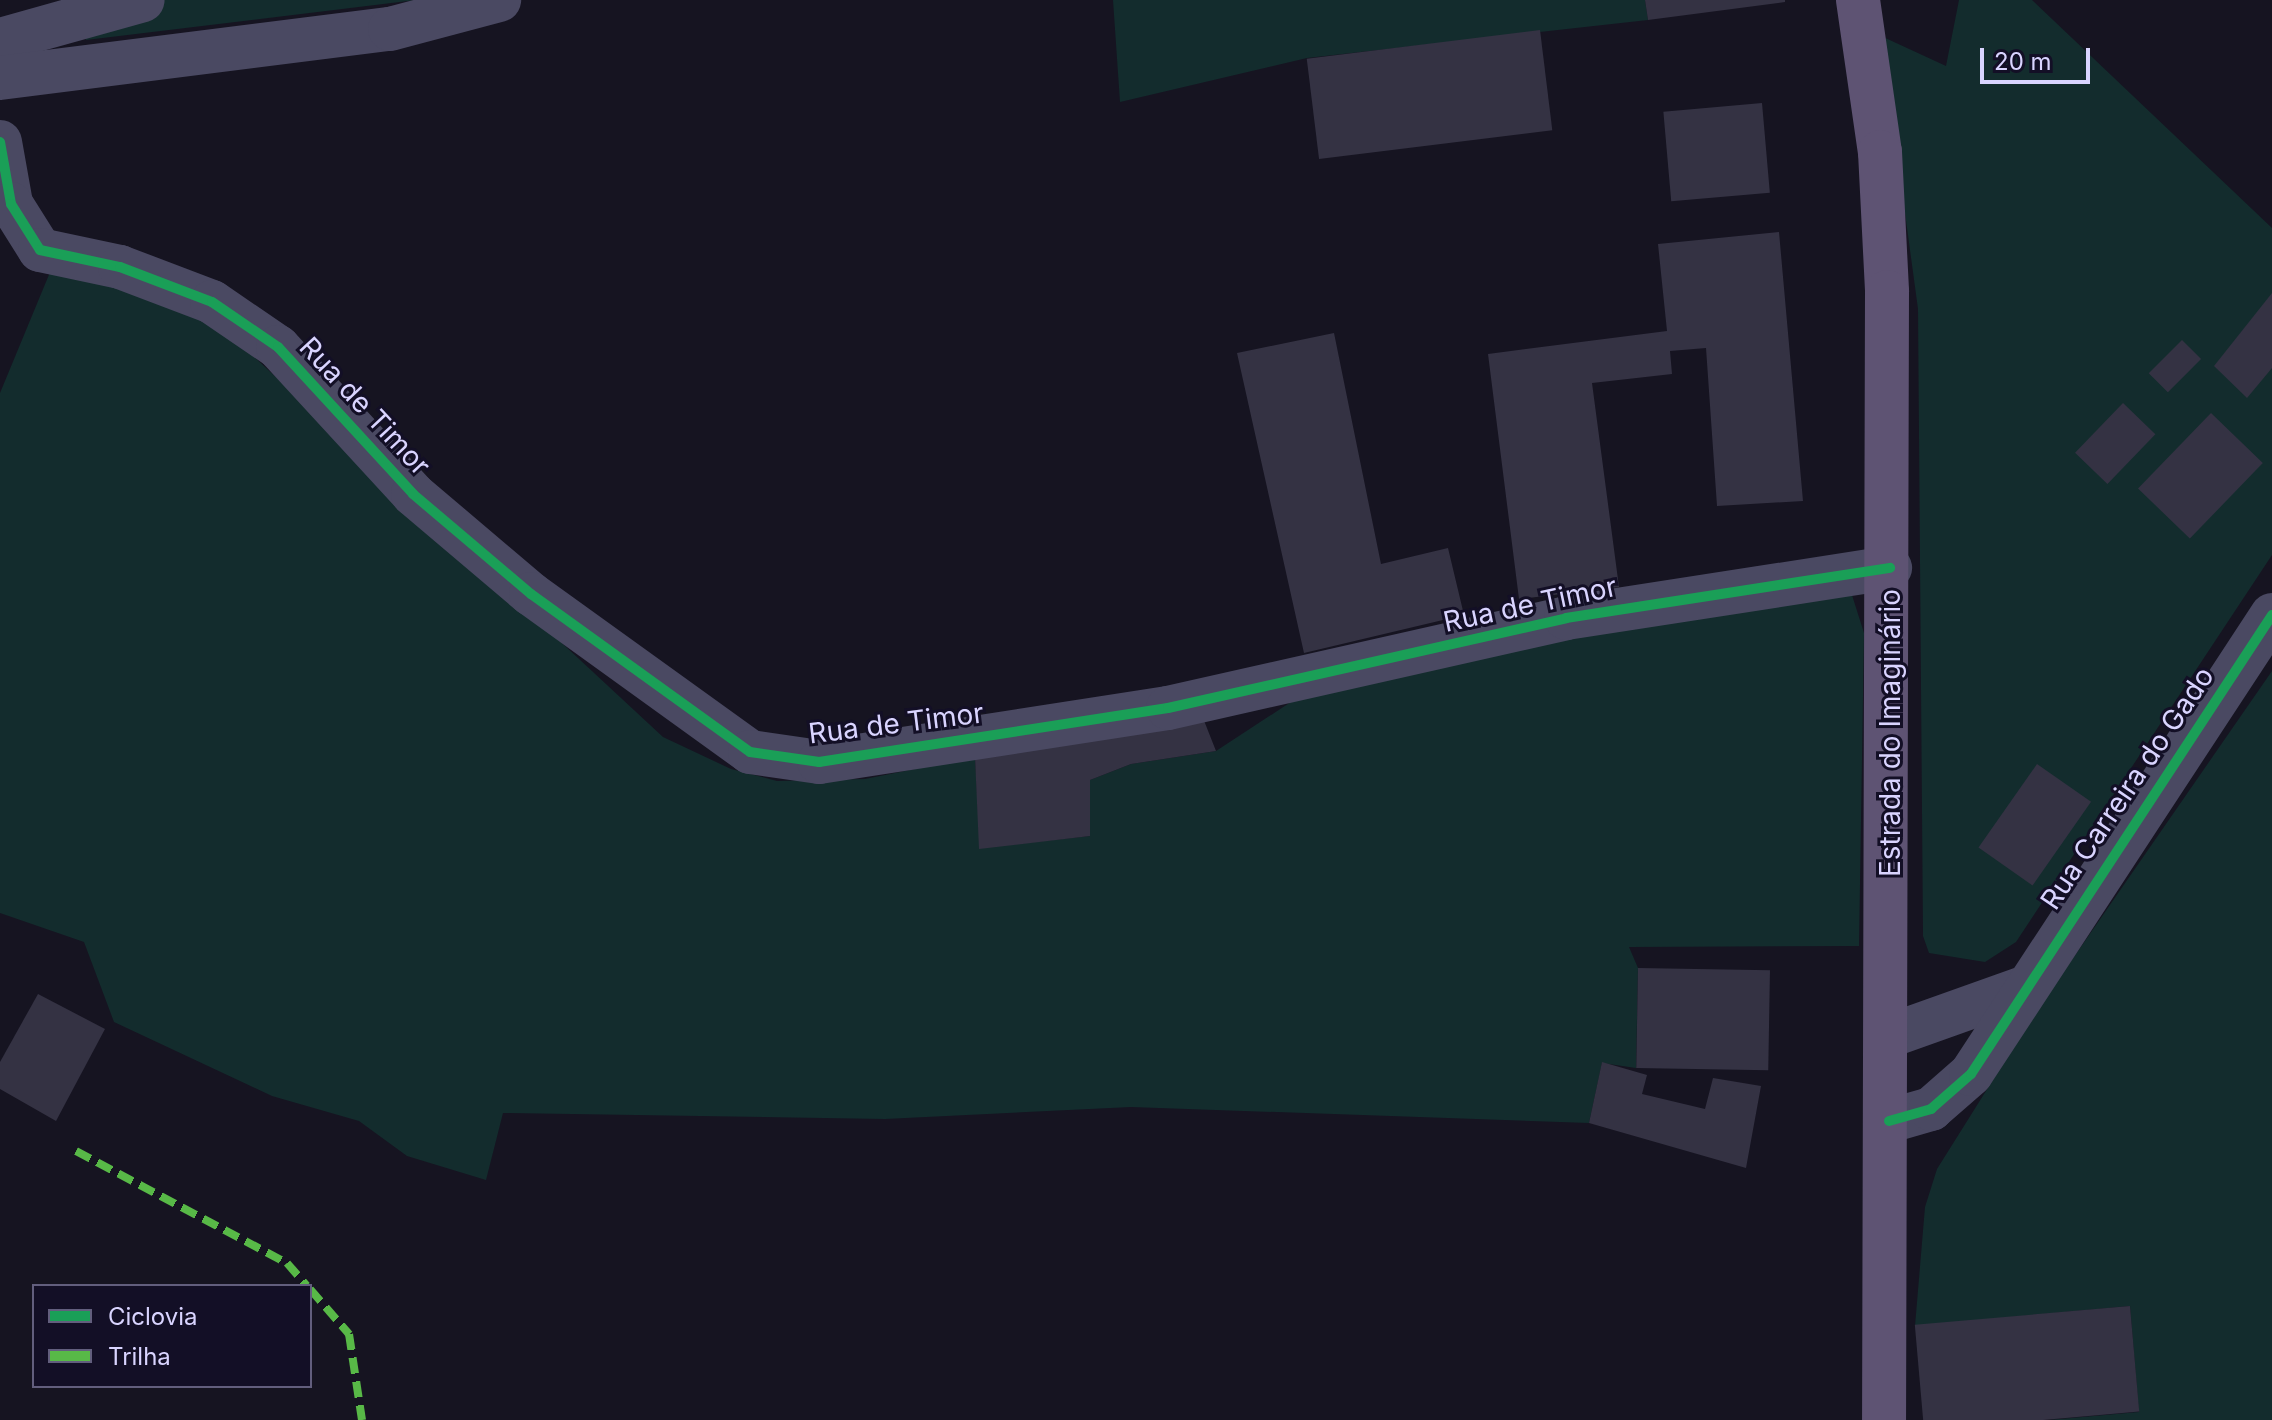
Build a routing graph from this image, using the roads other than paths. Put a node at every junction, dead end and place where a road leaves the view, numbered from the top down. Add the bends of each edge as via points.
1 (143, 0) edge
2 (499, 0) edge
3 (1858, 0) edge
4 (76, 8) edge
5 (0, 40) edge
6 (0, 78) edge
7 (0, 142) edge
8 (1890, 568) junction
9 (2272, 615) edge
10 (2021, 989) junction
11 (1889, 1036) junction
12 (1889, 1121) junction
13 (1884, 1420) edge

1 - 4 street
2 - 6 street via 390,29
3 - 8 main road, Estrada do Imaginário via 1885,211
4 - 5 street
7 - 8 street, Rua de Timor via 11,204 40,250 120,267 212,302 278,347 413,494 531,594 750,752 819,762 1168,708 1566,618
8 - 11 main road, Estrada do Imaginário
9 - 10 street, Rua Carreira do Gado
10 - 11 street
10 - 12 street, Rua Carreira do Gado via 1952,1097
11 - 12 main road, Estrada do Imaginário
12 - 13 main road, Estrada do Imaginário

